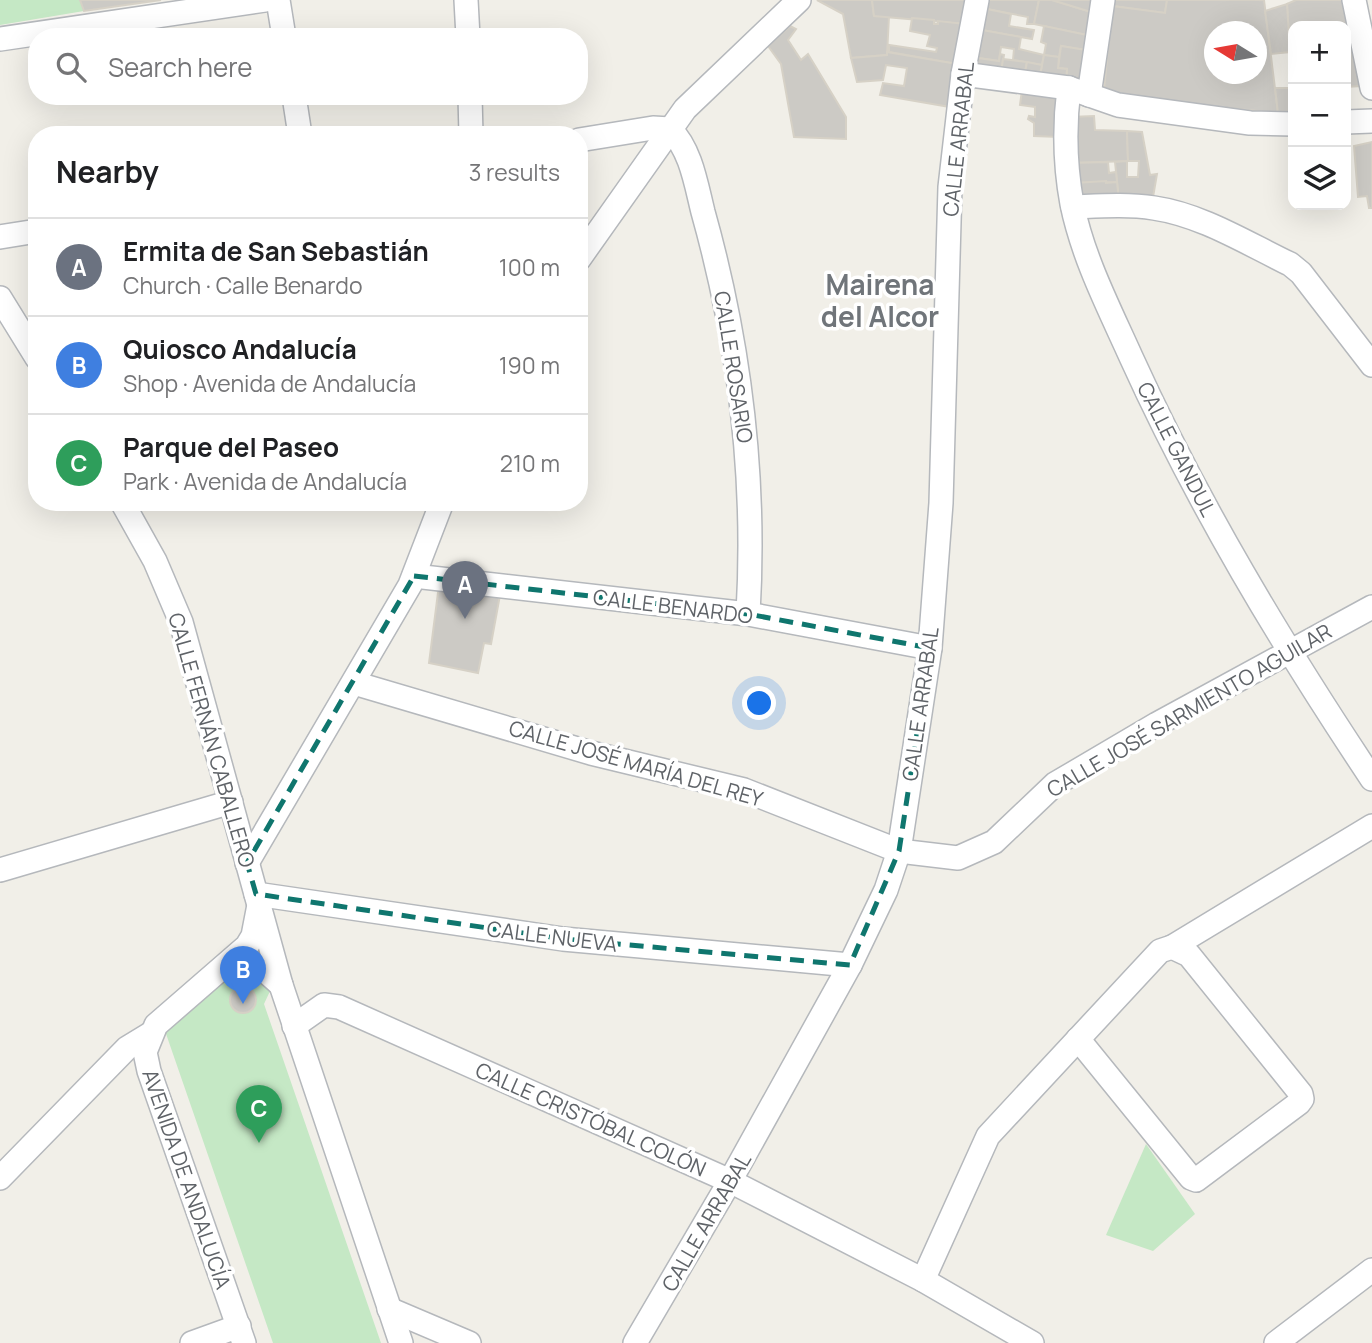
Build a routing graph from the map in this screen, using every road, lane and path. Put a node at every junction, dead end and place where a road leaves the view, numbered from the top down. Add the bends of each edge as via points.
1 (265, 0) edge
2 (278, 0) edge
3 (466, 0) edge
4 (799, 0) edge
5 (977, 0) edge
6 (1103, 0) edge
7 (1354, 0) edge
8 (75, 28) edge
9 (283, 28) edge
10 (468, 28) edge
11 (28, 35) edge
12 (0, 39) edge
13 (1369, 56) edge
14 (963, 74) junction
15 (1372, 88) edge
16 (1079, 92) junction
17 (295, 105) edge
18 (470, 105) edge
19 (1372, 121) edge
20 (1351, 122) edge
21 (1288, 124) edge
22 (299, 126) edge
23 (471, 126) edge
24 (670, 129) junction
25 (588, 139) edge
26 (1073, 207) junction
27 (28, 232) edge
28 (0, 237) edge
29 (588, 246) edge
30 (3, 308) edge
31 (28, 345) edge
32 (1372, 365) edge
33 (127, 511) edge
34 (439, 511) edge
35 (414, 576) junction
36 (1372, 607) edge
37 (748, 614) junction
38 (929, 648) junction
39 (1287, 652) junction
40 (354, 683) junction
41 (1372, 779) edge
42 (231, 802) junction
43 (1372, 826) edge
44 (899, 851) junction
45 (247, 863) junction
46 (0, 870) edge
47 (257, 899) junction
48 (1172, 947) junction
49 (228, 964) junction
50 (850, 965) junction
51 (281, 985) junction
52 (294, 1026) junction
53 (150, 1034) junction
54 (1078, 1039) junction
55 (0, 1178) edge
56 (730, 1181) junction
57 (1372, 1270) edge
58 (923, 1280) junction
59 (389, 1309) junction
60 (242, 1334) edge
61 (192, 1343) edge
62 (401, 1343) edge
63 (469, 1343) edge
64 (635, 1343) edge
65 (1032, 1343) edge
66 (1276, 1343) edge

1 - 8 street
2 - 9 street
3 - 10 street
4 - 24 street via 721,72
5 - 14 street, CALLE ARRABAL
6 - 16 street, CALLE GANDUL
7 - 13 street
11 - 12 street
13 - 15 street
14 - 16 street
14 - 38 street, CALLE ARRABAL via 950,187 941,503
16 - 21 street via 1118,105
16 - 26 street, CALLE GANDUL via 1065,134
17 - 22 street
18 - 23 street
19 - 20 street
24 - 25 street
24 - 29 street
24 - 37 street, CALLE ROSARIO via 691,166 732,343 750,488
26 - 32 street via 1130,205 1176,212 1290,264
26 - 39 street, CALLE GANDUL via 1103,296 1155,410
27 - 28 street
30 - 31 street
33 - 42 street, CALLE FERNÁN CABALLERO via 181,622
34 - 35 street
35 - 37 street, CALLE BENARDO
35 - 40 street
36 - 39 street, CALLE JOSÉ SARMIENTO AGUILAR
37 - 38 street, CALLE BENARDO
38 - 44 street, CALLE ARRABAL
39 - 41 street, CALLE GANDUL
39 - 44 street, CALLE JOSÉ SARMIENTO AGUILAR via 1055,784 983,849 958,858
40 - 44 street, CALLE JOSÉ MARÍA DEL REY via 591,753 744,790
40 - 45 street
42 - 45 street, CALLE FERNÁN CABALLERO
42 - 46 street
43 - 48 street
44 - 50 street, CALLE ARRABAL
45 - 47 street, CALLE FERNÁN CABALLERO
47 - 49 street via 253,936
47 - 50 street, CALLE NUEVA via 564,939
47 - 51 street
48 - 54 street via 1160,951
48 - 54 street via 1189,955 1302,1099 1196,1180
49 - 51 street via 263,969
49 - 53 street
50 - 56 street, CALLE ARRABAL
51 - 52 street
52 - 56 street, CALLE CRISTÓBAL COLÓN via 324,1005 339,1007
52 - 59 street
53 - 55 street via 127,1048
53 - 60 street, AVENIDA DE ANDALUCÍA via 145,1052 149,1071
54 - 58 street via 988,1136
56 - 58 street, CALLE CRISTÓBAL COLÓN
56 - 64 street, CALLE ARRABAL
57 - 66 street
58 - 65 street, CALLE CRISTÓBAL COLÓN
59 - 62 street
59 - 63 street
60 - 61 street

